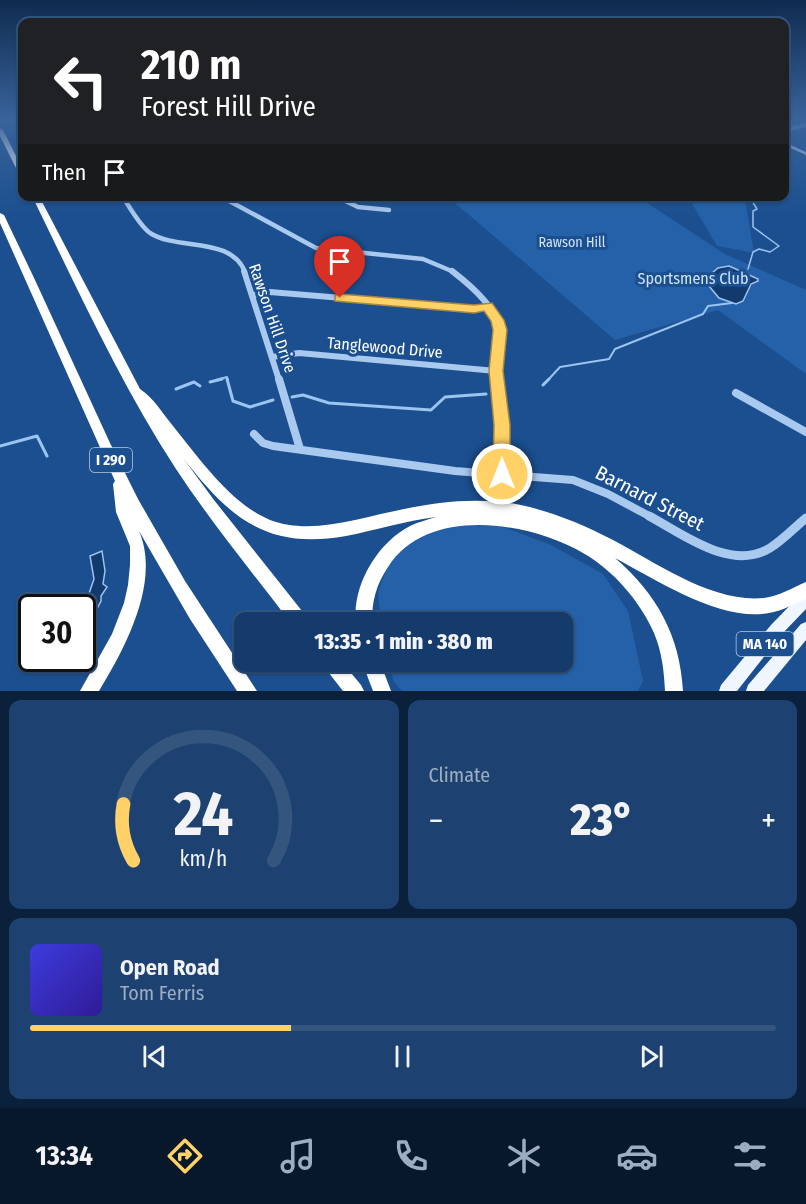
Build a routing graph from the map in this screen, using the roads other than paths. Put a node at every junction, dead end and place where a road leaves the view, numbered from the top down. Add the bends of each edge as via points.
1 (11, 152) edge
2 (18, 166) edge
3 (37, 201) edge
4 (126, 201) edge
5 (229, 201) edge
6 (345, 201) edge
7 (389, 210) dead end
8 (0, 215) edge
9 (254, 295) junction
10 (487, 306) junction
11 (272, 357) junction
12 (496, 371) junction
13 (138, 393) junction
14 (736, 393) dead end
15 (806, 432) edge
16 (254, 434) dead end
17 (300, 449) junction
18 (502, 474) junction
19 (118, 475) junction
20 (806, 518) edge
21 (806, 590) edge
22 (806, 599) edge
23 (292, 612) edge
24 (364, 612) edge
25 (806, 628) edge
26 (339, 672) edge
27 (375, 672) edge
28 (89, 691) edge
29 (248, 691) edge
30 (355, 691) edge
31 (382, 691) edge
32 (674, 691) edge
33 (727, 691) edge
34 (754, 691) edge

1 - 2 highway
3 - 13 highway
4 - 9 street, Rawson Hill Drive via 149,232 221,250 238,259
5 - 10 street via 316,248 410,257 442,266 460,276
6 - 7 street via 358,207
8 - 19 highway, I 290
9 - 10 street via 268,292 474,309
9 - 11 street, Rawson Hill Drive
10 - 12 street via 500,328
11 - 12 street, Tanglewood Drive via 295,353
11 - 17 street, Rawson Hill Drive
12 - 18 street
13 - 21 highway via 152,405 204,474 235,504 262,523 284,531 320,532 457,508 499,509 562,524 710,597 756,607
13 - 23 highway via 198,491
14 - 15 street
16 - 17 street, Barnard Street via 268,445
17 - 18 street, Barnard Street
18 - 20 street, Barnard Street via 553,477 586,484 705,546 738,557 770,548
19 - 28 highway via 123,513 136,544 137,582 122,632
19 - 29 highway, I 290 via 162,554
22 - 33 main road, MA 140
24 - 32 highway via 365,597 379,562 407,535 450,520 519,523 590,549 635,590 655,617 668,645
25 - 34 main road, MA 140
26 - 30 highway
27 - 31 highway

